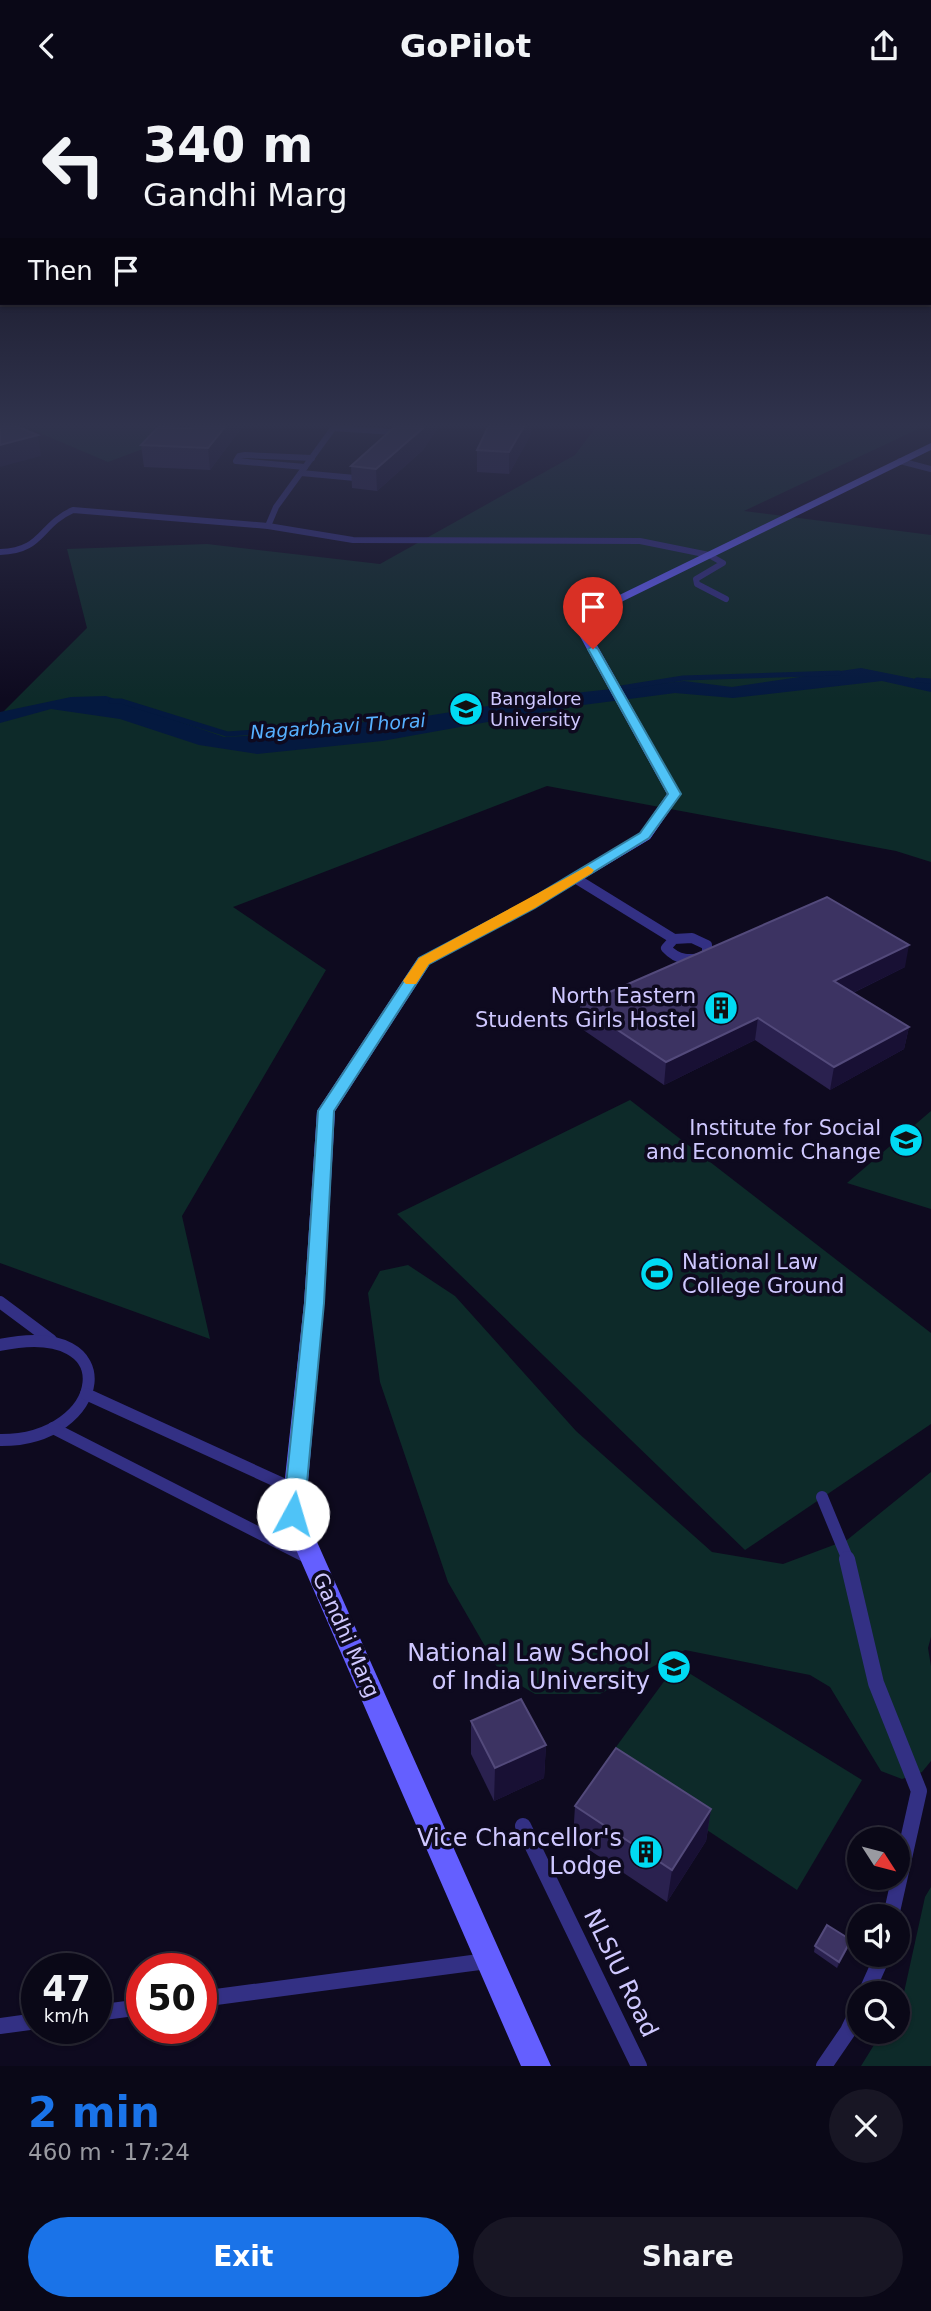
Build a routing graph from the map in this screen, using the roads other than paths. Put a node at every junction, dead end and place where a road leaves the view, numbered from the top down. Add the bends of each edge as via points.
1 (59, 515) edge
2 (136, 515) edge
3 (273, 515) edge
4 (790, 515) edge
5 (268, 526) junction
6 (0, 552) edge
7 (709, 555) junction
8 (726, 599) dead end
9 (575, 878) junction
10 (674, 940) dead end
11 (0, 1302) edge
12 (51, 1340) junction
13 (0, 1345) edge
14 (86, 1394) junction
15 (53, 1428) junction
16 (0, 1440) edge
17 (296, 1490) junction
18 (822, 1497) dead end
19 (314, 1561) junction
20 (523, 1826) dead end
21 (894, 1904) edge
22 (490, 1961) junction
23 (217, 1997) edge
24 (21, 2023) edge
25 (0, 2026) edge
26 (847, 2032) edge
27 (536, 2066) edge
28 (639, 2066) edge
29 (824, 2066) edge

1 - 6 lane via 29,549
2 - 5 lane
3 - 5 lane
4 - 7 main road, Gandhi Marg
5 - 7 lane via 353,540 640,541
7 - 8 lane via 723,563 696,583
7 - 9 main road, Gandhi Marg via 607,605 583,631 674,794 645,835
9 - 10 lane
9 - 17 main road, Gandhi Marg via 424,961 326,1111
11 - 12 lane
12 - 13 lane
12 - 14 lane via 77,1353 85,1363 89,1375
14 - 15 lane via 72,1414
14 - 17 lane
15 - 16 lane via 26,1438
15 - 19 lane
17 - 19 main road, Gandhi Marg via 293,1514
18 - 21 lane via 847,1558 876,1683 919,1791
19 - 22 main road, Gandhi Marg
20 - 28 lane, NLSIU Road
22 - 23 lane
22 - 27 main road, Gandhi Marg
24 - 25 lane
26 - 29 lane

